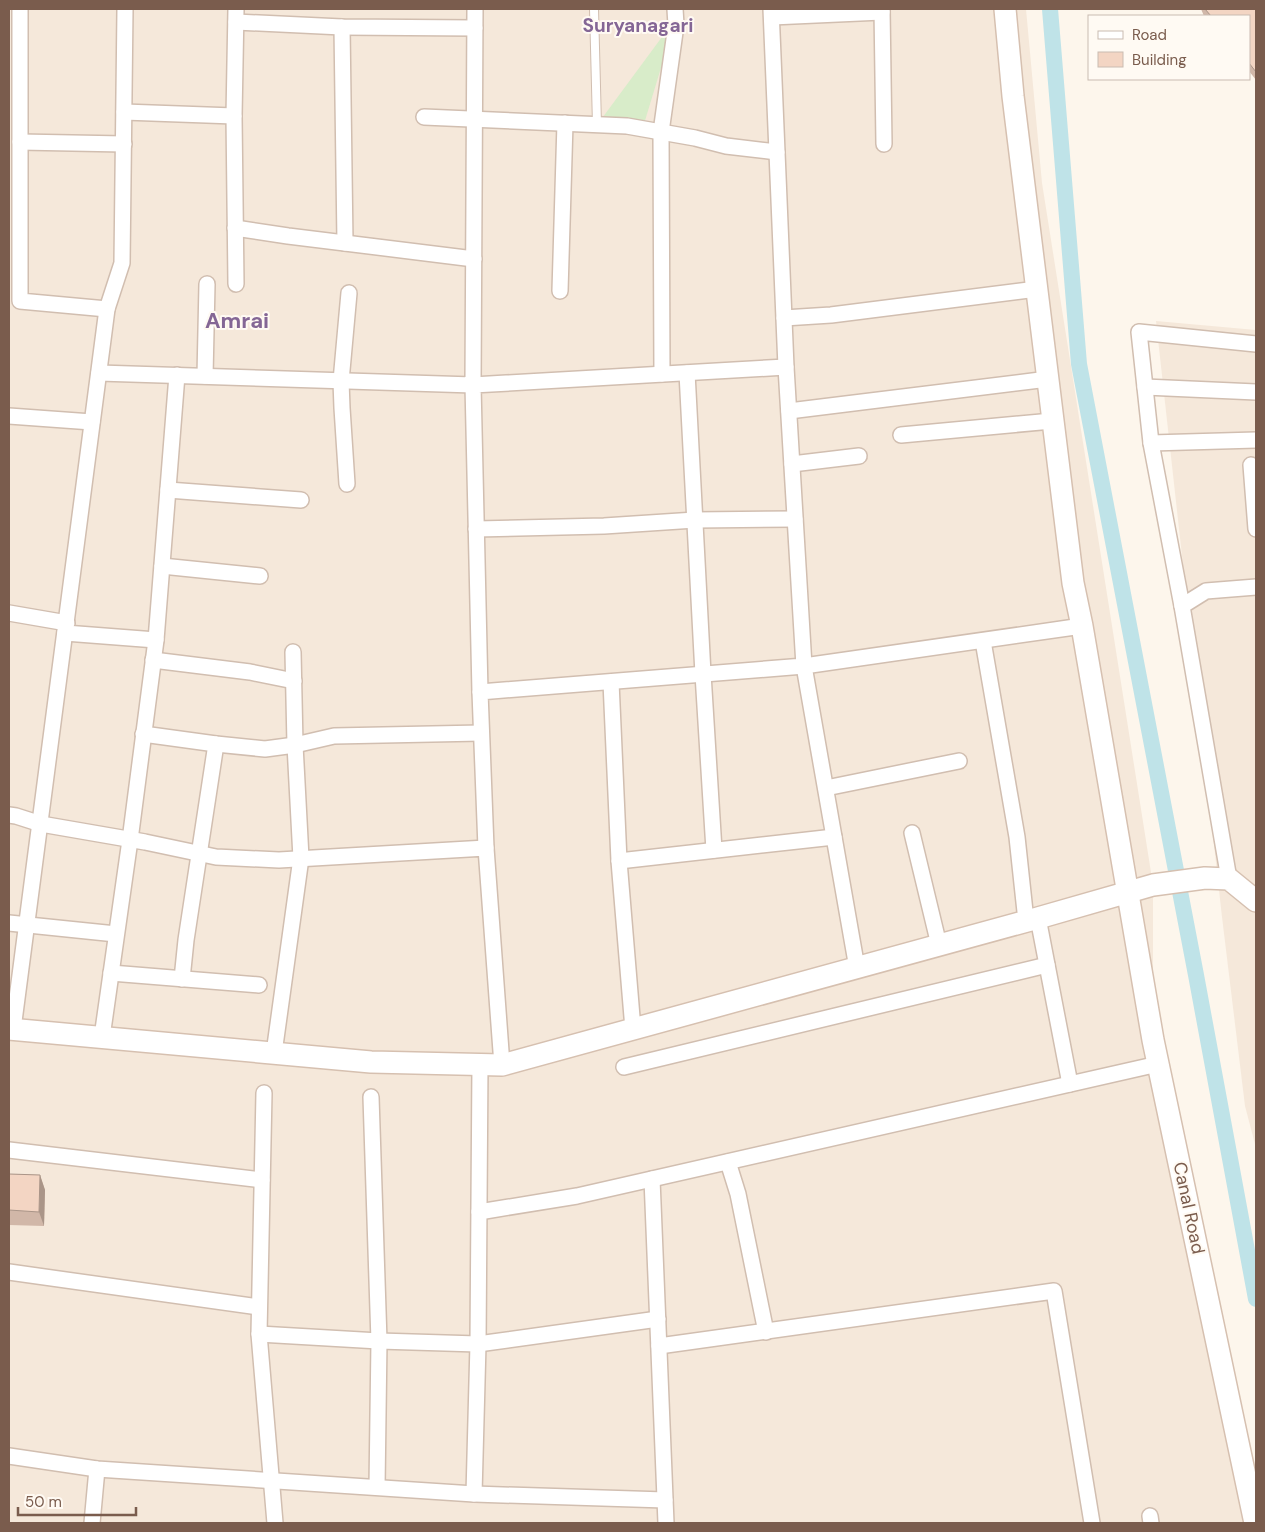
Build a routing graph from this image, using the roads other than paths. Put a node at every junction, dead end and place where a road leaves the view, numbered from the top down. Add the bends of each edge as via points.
1 (20, 9) edge
2 (125, 9) edge
3 (475, 9) edge
4 (594, 9) edge
5 (675, 9) edge
6 (1005, 9) edge
7 (882, 10) edge
8 (772, 13) edge
9 (236, 15) edge
10 (342, 27) junction
11 (475, 28) junction
12 (124, 112) junction
13 (234, 116) junction
14 (424, 117) dead end
15 (474, 118) junction
16 (565, 123) junction
17 (597, 124) junction
18 (662, 132) junction
19 (20, 142) junction
20 (124, 144) junction
21 (884, 144) dead end
22 (777, 152) junction
23 (235, 228) junction
24 (344, 243) junction
25 (474, 259) junction
26 (14, 281) edge
27 (207, 284) dead end
28 (236, 284) dead end
29 (1037, 289) junction
30 (560, 291) dead end
31 (349, 294) dead end
32 (107, 309) junction
33 (784, 318) junction
34 (1256, 344) edge
35 (786, 367) junction
36 (99, 373) junction
37 (688, 373) junction
38 (662, 374) junction
39 (177, 375) junction
40 (205, 376) junction
41 (1048, 379) junction
42 (341, 381) junction
43 (473, 385) junction
44 (1145, 387) junction
45 (1256, 392) edge
46 (789, 410) junction
47 (9, 416) edge
48 (1052, 421) junction
49 (92, 422) junction
50 (901, 435) dead end
51 (1256, 440) edge
52 (1152, 443) junction
53 (859, 456) dead end
54 (792, 464) junction
55 (1251, 464) dead end
56 (347, 484) dead end
57 (168, 490) junction
58 (301, 500) dead end
59 (795, 519) junction
60 (695, 520) junction
61 (476, 529) junction
62 (1256, 529) edge
63 (162, 566) junction
64 (260, 576) dead end
65 (1256, 587) edge
66 (1182, 606) junction
67 (9, 613) edge
68 (1082, 626) junction
69 (66, 628) junction
70 (156, 640) junction
71 (983, 641) junction
72 (293, 652) dead end
73 (153, 660) junction
74 (804, 666) junction
75 (702, 674) junction
76 (294, 681) junction
77 (611, 682) junction
78 (480, 692) junction
79 (481, 733) junction
80 (143, 734) junction
81 (216, 744) junction
82 (295, 745) junction
83 (959, 761) dead end
84 (826, 788) junction
85 (9, 815) edge
86 (41, 824) junction
87 (912, 833) dead end
88 (834, 837) junction
89 (130, 840) junction
90 (486, 848) junction
91 (714, 850) junction
92 (199, 854) junction
93 (301, 858) junction
94 (619, 861) junction
95 (1229, 878) junction
96 (1128, 892) junction
97 (1256, 900) edge
98 (1032, 920) junction
99 (9, 923) edge
100 (27, 926) junction
101 (116, 934) junction
102 (939, 945) junction
103 (1047, 965) junction
104 (857, 968) junction
105 (111, 973) junction
106 (182, 979) junction
107 (259, 985) dead end
108 (11, 1029) edge
109 (633, 1029) junction
110 (102, 1037) junction
111 (274, 1053) junction
112 (480, 1064) junction
113 (502, 1064) junction
114 (1158, 1064) junction
115 (624, 1067) dead end
116 (1070, 1084) junction
117 (264, 1093) dead end
118 (371, 1097) dead end
119 (9, 1150) edge
120 (728, 1162) junction
121 (652, 1179) junction
122 (262, 1180) junction
123 (479, 1212) junction
124 (9, 1272) edge
125 (259, 1307) junction
126 (658, 1318) junction
127 (766, 1332) junction
128 (259, 1334) junction
129 (379, 1341) junction
130 (478, 1344) junction
131 (659, 1346) junction
132 (9, 1456) edge
133 (97, 1469) junction
134 (271, 1480) junction
135 (378, 1487) junction
136 (474, 1494) junction
137 (665, 1500) junction
138 (92, 1523) edge
139 (275, 1523) edge
140 (666, 1523) edge
141 (1092, 1523) edge
142 (1255, 1523) edge

1 - 19 street
2 - 12 street
3 - 11 street
4 - 17 lane
5 - 18 street via 676,24
6 - 29 street, Canal Road
7 - 8 street
7 - 21 street
8 - 22 street
9 - 10 street
9 - 13 street
10 - 11 street
10 - 24 street
11 - 15 street
12 - 13 street
12 - 20 street
13 - 23 street
14 - 15 street
15 - 16 street
15 - 25 street
16 - 17 street
16 - 30 street
17 - 18 street
18 - 22 street via 726,146
18 - 38 street
19 - 20 street
19 - 26 street
20 - 32 street via 122,263
22 - 33 street
23 - 24 street
23 - 28 street
24 - 25 street
25 - 43 street
26 - 32 street via 20,301
27 - 40 street
29 - 33 street
29 - 41 street, Canal Road
31 - 42 street
32 - 36 street
33 - 35 street
34 - 44 street via 1138,332
35 - 37 street
35 - 46 street
36 - 39 street
36 - 49 street
37 - 38 street
37 - 60 street
38 - 43 street
39 - 40 street
39 - 57 street
40 - 42 street
41 - 46 street
41 - 48 street, Canal Road
42 - 43 street
42 - 56 street
43 - 61 street
44 - 45 street
44 - 52 street
46 - 54 street
47 - 49 street
48 - 50 street
48 - 68 street, Canal Road via 1073,583
49 - 69 street
51 - 52 street
52 - 66 street
53 - 54 street
54 - 59 street
55 - 62 street
57 - 58 street
57 - 63 street
59 - 60 street
59 - 74 street
60 - 61 street
60 - 75 street
61 - 78 street
63 - 64 street
63 - 70 street
65 - 66 street via 1206,591
66 - 95 street
67 - 69 street
68 - 71 street
68 - 96 street, Canal Road
69 - 70 street
69 - 86 street
70 - 73 street
71 - 74 street
71 - 98 street
72 - 76 street
73 - 76 street
73 - 80 street
74 - 75 street
74 - 84 street
75 - 77 street
75 - 91 street
76 - 82 street
77 - 78 street
77 - 94 street
78 - 79 street
79 - 82 street via 334,736
79 - 90 street
80 - 81 street
80 - 89 street
81 - 82 street via 265,749
81 - 92 street
82 - 93 street
83 - 84 street
84 - 88 street
85 - 86 street
86 - 89 street
86 - 100 street
87 - 102 street
88 - 91 street
88 - 104 street
89 - 92 street
89 - 101 street
90 - 93 street
90 - 113 street
91 - 94 street
92 - 93 street via 279,860
92 - 106 street
93 - 111 street
94 - 109 street
95 - 96 street via 1153,885
95 - 97 street
96 - 98 street
96 - 114 street, Canal Road
98 - 102 street
98 - 103 street
99 - 100 street
100 - 101 street
100 - 108 street
101 - 105 street
102 - 104 street
103 - 115 street
103 - 116 street
104 - 109 street
105 - 106 street
105 - 110 street
106 - 107 street
108 - 110 street
109 - 113 street
110 - 111 street
111 - 112 street via 371,1062
112 - 113 street
112 - 123 street
114 - 116 street
114 - 142 street, Canal Road
116 - 120 street
117 - 122 street
118 - 129 street
119 - 122 street
120 - 121 street
120 - 127 street via 738,1194
121 - 123 street via 578,1196
121 - 126 street
122 - 125 street
123 - 130 street
124 - 125 street
125 - 128 street
126 - 130 street
126 - 131 street
127 - 131 street
127 - 141 street via 1054,1291
128 - 129 street
128 - 134 street
129 - 130 street
129 - 135 street
130 - 136 street
131 - 137 street
132 - 133 street
133 - 134 street
133 - 138 street
134 - 135 street
134 - 139 street
135 - 136 street
136 - 137 street
137 - 140 street

